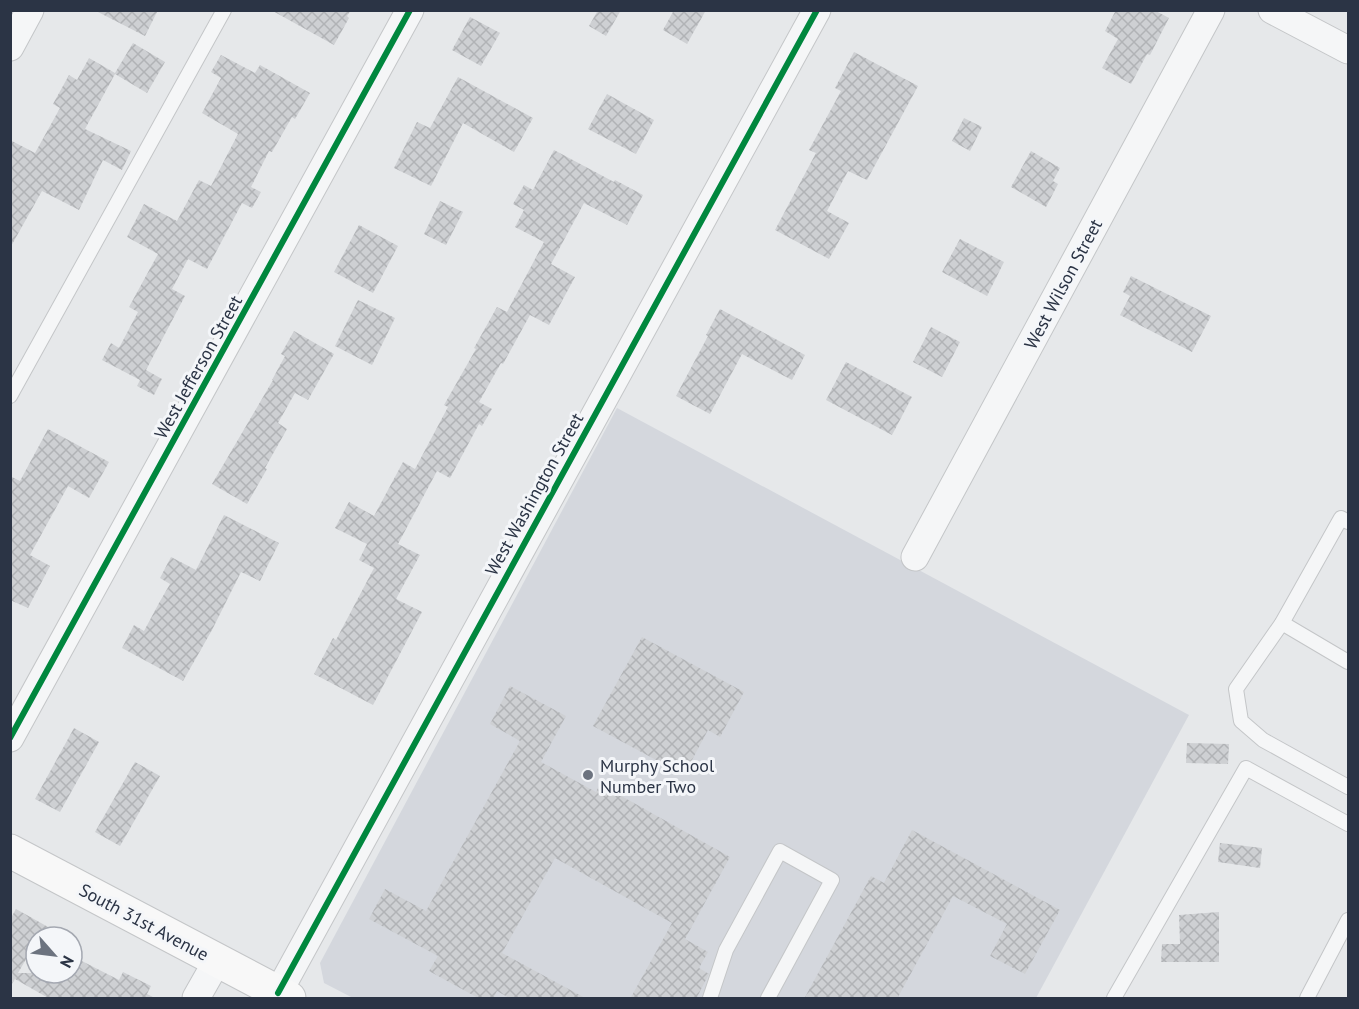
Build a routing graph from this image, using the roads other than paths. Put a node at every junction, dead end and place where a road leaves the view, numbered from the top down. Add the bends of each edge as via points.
1 (30, 10) edge
2 (224, 10) edge
3 (410, 10) edge
4 (817, 10) edge
5 (1211, 10) edge
6 (1272, 10) edge
7 (10, 47) edge
8 (1348, 50) edge
9 (10, 396) edge
10 (1348, 522) edge
11 (915, 557) dead end
12 (1282, 623) junction
13 (1348, 662) edge
14 (10, 738) edge
15 (1348, 787) edge
16 (1348, 824) edge
17 (10, 851) edge
18 (1348, 920) edge
19 (217, 961) junction
20 (283, 996) edge
21 (196, 999) edge
22 (710, 999) edge
23 (768, 999) edge
24 (1114, 999) edge
25 (1307, 999) edge

1 - 7 street
2 - 9 lane
3 - 14 street, West Jefferson Street
4 - 20 street, West Washington Street
5 - 11 street, West Wilson Street
6 - 8 street
10 - 12 lane via 1341,518
12 - 13 lane
12 - 15 lane via 1236,689 1241,721 1263,740
16 - 24 lane via 1246,768
17 - 19 street, South 31st Avenue
18 - 25 lane
19 - 20 street, South 31st Avenue
19 - 21 street
22 - 23 lane via 726,950 780,852 832,880

